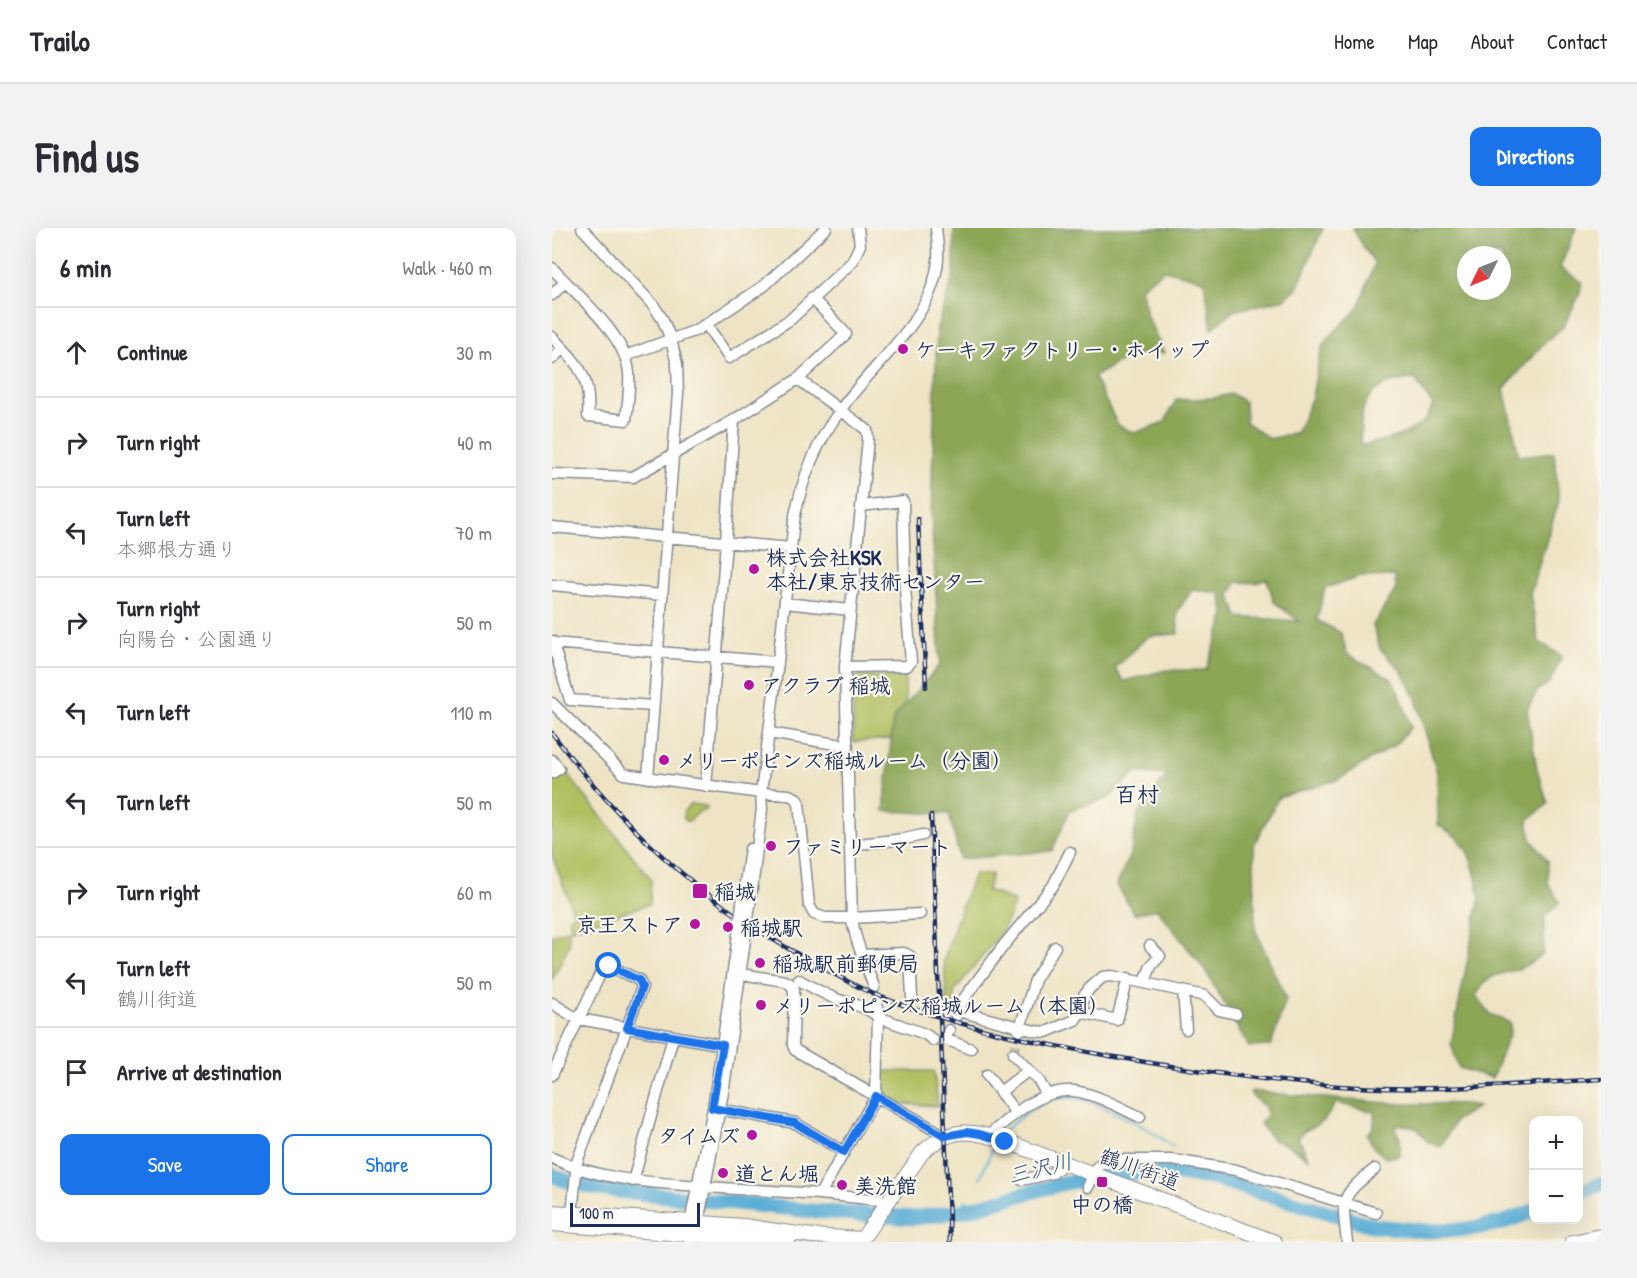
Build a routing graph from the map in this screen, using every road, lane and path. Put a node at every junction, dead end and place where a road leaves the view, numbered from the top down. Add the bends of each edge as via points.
1 (582, 228) edge
2 (826, 228) edge
3 (858, 228) edge
4 (936, 228) edge
5 (552, 268) edge
6 (566, 282) junction
7 (552, 295) edge
8 (812, 298) junction
9 (706, 324) junction
10 (552, 337) edge
11 (671, 339) junction
12 (563, 348) junction
13 (625, 356) junction
14 (552, 358) edge
15 (798, 379) junction
16 (840, 410) junction
17 (734, 420) junction
18 (674, 454) junction
19 (552, 474) edge
20 (861, 506) junction
21 (552, 527) edge
22 (667, 537) junction
23 (726, 543) junction
24 (791, 548) junction
25 (552, 585) edge
26 (662, 595) junction
27 (785, 603) junction
28 (850, 610) junction
29 (552, 642) edge
30 (658, 651) junction
31 (717, 657) junction
32 (778, 662) junction
33 (845, 667) junction
34 (552, 703) edge
35 (653, 706) junction
36 (769, 733) junction
37 (848, 746) junction
38 (552, 760) edge
39 (552, 773) edge
40 (648, 778) junction
41 (706, 786) junction
42 (761, 793) junction
43 (923, 835) dead end
44 (850, 845) junction
45 (1070, 852) dead end
46 (920, 914) dead end
47 (852, 918) junction
48 (1150, 946) dead end
49 (1055, 947) dead end
50 (740, 952) junction
51 (862, 955) junction
52 (741, 974) junction
53 (1128, 978) junction
54 (799, 980) dead end
55 (1145, 982) junction
56 (874, 987) dead end
57 (1183, 991) junction
58 (912, 998) dead end
59 (876, 1002) dead end
60 (552, 1003) edge
61 (1080, 1012) junction
62 (1236, 1014) dead end
63 (878, 1017) junction
64 (579, 1019) junction
65 (627, 1028) junction
66 (1020, 1029) junction
67 (1186, 1029) dead end
68 (949, 1030) dead end
69 (673, 1037) junction
70 (933, 1040) dead end
71 (723, 1045) junction
72 (970, 1049) dead end
73 (1013, 1054) dead end
74 (1029, 1071) junction
75 (552, 1075) edge
76 (987, 1075) dead end
77 (1000, 1092) junction
78 (1047, 1095) junction
79 (876, 1096) junction
80 (716, 1108) junction
81 (1016, 1113) junction
82 (1140, 1117) dead end
83 (945, 1136) junction
84 (995, 1138) junction
85 (844, 1152) junction
86 (552, 1158) edge
87 (1064, 1163) junction
88 (1375, 1169) dead end
89 (576, 1172) junction
90 (1092, 1179) junction
91 (1022, 1180) dead end
92 (633, 1181) junction
93 (701, 1189) junction
94 (820, 1194) junction
95 (887, 1203) junction
96 (1343, 1205) junction
97 (552, 1212) edge
98 (1376, 1213) dead end
99 (572, 1214) junction
100 (552, 1224) edge
101 (693, 1231) edge
102 (1601, 1236) edge
103 (863, 1241) edge
104 (788, 1242) edge
105 (1275, 1242) edge
106 (1347, 1242) edge
107 (1572, 1242) edge

1 - 11 street via 654,306
2 - 9 street via 764,286
3 - 8 street via 860,245 852,262
4 - 16 street via 938,259 927,299 906,332
5 - 6 street
6 - 7 street
6 - 13 street via 610,330
8 - 9 street via 791,319 729,358
8 - 15 street via 846,334
9 - 11 street
10 - 12 street
11 - 13 street
11 - 18 street via 678,393
12 - 13 street via 584,376 588,416 626,420 629,371
12 - 14 street
15 - 16 street
15 - 17 street
16 - 20 street via 868,433
16 - 24 street via 821,438 804,476
17 - 18 street
17 - 23 street
18 - 19 street via 633,477
18 - 22 street
20 - 28 street
20 - 33 street via 903,501 911,662 907,666
21 - 22 street
22 - 23 street
22 - 26 street
23 - 24 street
23 - 31 street
24 - 27 street
25 - 26 street
26 - 30 street
27 - 28 street
27 - 32 street
28 - 33 street
29 - 30 street
29 - 35 street via 570,700
30 - 31 street
30 - 35 street
31 - 32 street
31 - 41 street
32 - 36 street
33 - 37 street
34 - 40 street via 614,764 631,776
35 - 40 street
36 - 37 street
36 - 42 street
37 - 44 street
38 - 39 street via 559,769
40 - 41 street
41 - 42 street
42 - 47 street via 789,795 798,800 810,910 825,918
42 - 50 street, bridge via 755,808
43 - 44 street
44 - 47 street
45 - 66 street via 1053,886 1004,945 960,1004 957,1014
46 - 47 street
47 - 51 street
48 - 55 street via 1160,956 1150,966
49 - 66 street via 1035,980
50 - 52 street
50 - 71 street
51 - 56 street
51 - 58 street via 904,953 910,957
52 - 79 street via 789,983 794,989 795,1050
52 - 80 street
53 - 55 street
53 - 61 street via 1103,977 1084,996
53 - 61 street via 1117,1020
54 - 63 street
55 - 57 street
57 - 62 street via 1204,996 1219,1010
57 - 67 street
59 - 63 street
60 - 64 street
61 - 66 street via 1075,1020 1046,1032
63 - 70 street
63 - 79 street
64 - 65 street
64 - 65 street via 603,968 609,966 641,983
64 - 75 street
65 - 69 street
65 - 89 street
68 - 72 street via 945,1039
69 - 71 street
69 - 92 street
71 - 80 street
73 - 74 street
74 - 77 street
74 - 78 street
76 - 77 street
77 - 81 street
78 - 81 street
78 - 82 street via 1080,1093
79 - 83 street
79 - 85 street
80 - 85 street via 795,1123
80 - 93 street
81 - 84 street
83 - 84 main road, 鶴川街道 via 967,1132
83 - 95 main road via 922,1153
84 - 87 main road, 鶴川街道
85 - 94 street
86 - 89 street
87 - 90 main road, 鶴川街道
87 - 91 street via 1053,1173
88 - 96 street via 1347,1193
89 - 92 street
89 - 99 street
90 - 96 street via 1100,1164 1172,1160 1236,1170
90 - 105 main road, 鶴川街道 via 1115,1182
92 - 93 street
93 - 94 street
93 - 101 street
94 - 95 street
95 - 103 main road
96 - 98 street
96 - 106 street
97 - 99 main road
99 - 101 main road
100 - 101 main road
101 - 103 main road via 743,1226
101 - 104 main road
102 - 107 main road

